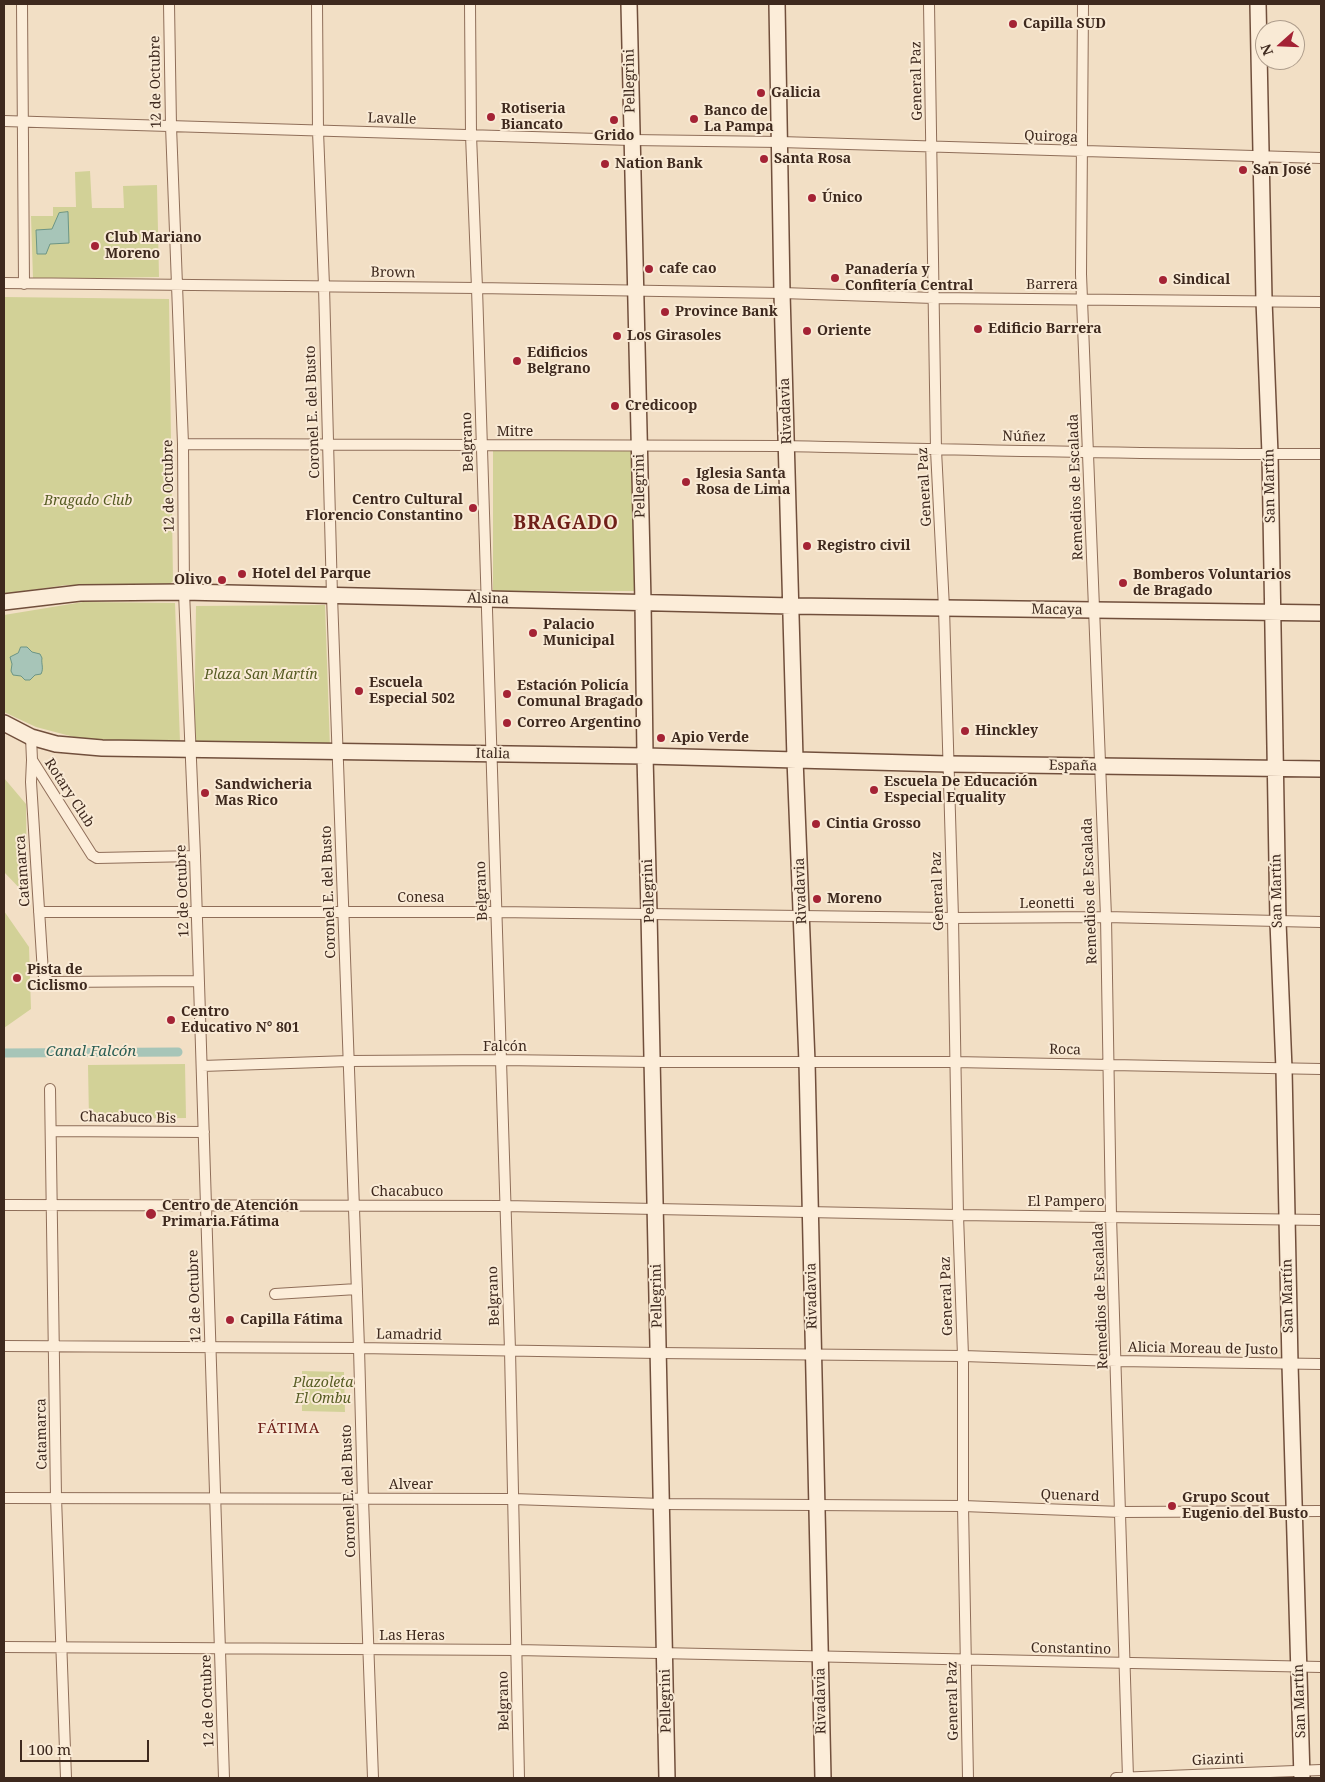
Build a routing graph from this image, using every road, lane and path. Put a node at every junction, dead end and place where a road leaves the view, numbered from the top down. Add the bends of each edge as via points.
1 (22, 4) edge
2 (169, 4) edge
3 (317, 4) edge
4 (470, 4) edge
5 (628, 4) edge
6 (777, 4) edge
7 (929, 4) edge
8 (1083, 4) edge
9 (1258, 4) edge
10 (4, 120) edge
11 (24, 121) junction
12 (171, 126) junction
13 (318, 131) junction
14 (471, 135) junction
15 (632, 140) junction
16 (780, 142) junction
17 (931, 147) junction
18 (1083, 151) junction
19 (1262, 158) junction
20 (1321, 158) edge
21 (4, 284) edge
22 (24, 284) junction
23 (178, 285) junction
24 (324, 286) junction
25 (477, 288) junction
26 (636, 291) junction
27 (782, 293) junction
28 (934, 298) junction
29 (1082, 299) junction
30 (1264, 300) junction
31 (1321, 302) edge
32 (183, 444) junction
33 (328, 444) junction
34 (639, 444) junction
35 (481, 446) junction
36 (787, 446) junction
37 (936, 450) junction
38 (1088, 452) junction
39 (1270, 454) junction
40 (1321, 454) edge
41 (184, 592) junction
42 (332, 596) junction
43 (486, 599) junction
44 (4, 602) edge
45 (643, 602) junction
46 (792, 606) junction
47 (944, 608) junction
48 (1094, 611) junction
49 (1272, 612) junction
50 (1321, 613) edge
51 (4, 723) edge
52 (31, 737) junction
53 (191, 748) junction
54 (337, 752) junction
55 (491, 754) junction
56 (644, 756) junction
57 (795, 759) junction
58 (32, 760) junction
59 (948, 764) junction
60 (1100, 766) junction
61 (1274, 769) junction
62 (1321, 769) edge
63 (195, 856) junction
64 (197, 911) junction
65 (39, 912) junction
66 (343, 912) junction
67 (496, 912) junction
68 (650, 913) junction
69 (802, 915) junction
70 (1106, 917) junction
71 (953, 918) junction
72 (1278, 922) junction
73 (1321, 922) edge
74 (199, 981) junction
75 (500, 1060) junction
76 (349, 1061) junction
77 (653, 1062) junction
78 (807, 1062) junction
79 (954, 1062) junction
80 (1109, 1064) junction
81 (202, 1066) junction
82 (1284, 1069) junction
83 (1321, 1069) edge
84 (50, 1089) dead end
85 (51, 1131) junction
86 (204, 1132) junction
87 (51, 1204) junction
88 (206, 1204) junction
89 (4, 1205) edge
90 (354, 1205) junction
91 (504, 1206) junction
92 (655, 1209) junction
93 (810, 1213) junction
94 (958, 1216) junction
95 (1111, 1216) junction
96 (1286, 1220) junction
97 (1321, 1220) edge
98 (357, 1289) junction
99 (275, 1294) dead end
100 (4, 1346) edge
101 (54, 1347) junction
102 (211, 1347) junction
103 (359, 1348) junction
104 (510, 1350) junction
105 (658, 1354) junction
106 (814, 1355) junction
107 (963, 1356) junction
108 (1117, 1361) junction
109 (1290, 1364) junction
110 (1321, 1364) edge
111 (56, 1497) junction
112 (4, 1498) edge
113 (215, 1499) junction
114 (363, 1499) junction
115 (513, 1499) junction
116 (662, 1504) junction
117 (818, 1504) junction
118 (963, 1506) junction
119 (1295, 1511) junction
120 (1321, 1511) edge
121 (1121, 1512) junction
122 (4, 1647) edge
123 (62, 1648) junction
124 (220, 1649) junction
125 (368, 1649) junction
126 (517, 1650) junction
127 (665, 1653) junction
128 (820, 1656) junction
129 (966, 1660) junction
130 (1125, 1664) junction
131 (1299, 1667) junction
132 (1321, 1667) edge
133 (1321, 1770) edge
134 (1302, 1775) edge
135 (66, 1778) edge
136 (224, 1778) edge
137 (373, 1778) edge
138 (520, 1778) edge
139 (667, 1778) edge
140 (823, 1778) edge
141 (968, 1778) edge
142 (1116, 1778) edge
143 (1128, 1778) edge

1 - 11 street
2 - 12 street, 12 de Octubre
3 - 13 street, Coronel E. del Busto
4 - 14 street, Belgrano
5 - 15 main road, Pellegrini
6 - 16 main road, Rivadavia
7 - 17 street, General Paz
8 - 18 street, Remedios de Escalada
9 - 19 main road, San Martín
10 - 11 street, Lavalle
11 - 12 street, Lavalle
11 - 22 street
12 - 13 street, Lavalle
12 - 23 street, 12 de Octubre
13 - 14 street, Lavalle
13 - 24 street, Coronel E. del Busto
14 - 15 street, Lavalle
14 - 25 street, Belgrano
15 - 16 street, Lavalle
15 - 26 main road, Pellegrini
16 - 17 street, Quiroga
16 - 27 main road, Rivadavia
17 - 18 street, Quiroga
17 - 28 street, General Paz
18 - 19 street, Quiroga
18 - 29 street, Remedios de Escalada
19 - 20 street, Quiroga
19 - 30 main road, San Martín
21 - 22 street, Brown
22 - 23 street, Brown
23 - 24 street, Brown
23 - 32 street, 12 de Octubre
24 - 25 street, Brown
24 - 33 street, Coronel E. del Busto
25 - 26 street, Brown
25 - 35 street, Belgrano
26 - 27 street, Brown
26 - 34 main road, Pellegrini
27 - 28 street, Barrera
27 - 36 main road, Rivadavia
28 - 29 street, Barrera
28 - 37 street, General Paz
29 - 30 street, Barrera
29 - 38 street, Remedios de Escalada
30 - 31 street, Barrera
30 - 39 main road, San Martín
32 - 33 street, Mitre
32 - 41 street, 12 de Octubre
33 - 35 street, Mitre
33 - 42 street, Coronel E. del Busto
34 - 35 street, Mitre
34 - 36 street, Mitre
34 - 45 main road, Pellegrini
35 - 43 street, Belgrano
36 - 37 street, Núñez
36 - 46 main road, Rivadavia
37 - 38 street, Núñez
37 - 47 street, General Paz
38 - 39 street, Núñez
38 - 48 street, Remedios de Escalada
39 - 40 street, Núñez
39 - 49 main road, San Martín
41 - 42 main road, Alsina
41 - 44 main road, Alsina via 80,593
41 - 53 street, 12 de Octubre
42 - 43 main road, Alsina
42 - 54 street, Coronel E. del Busto
43 - 45 main road, Alsina
43 - 55 street, Belgrano
45 - 46 main road, Alsina
45 - 56 main road, Pellegrini
46 - 47 main road, Macaya
46 - 57 main road, Rivadavia
47 - 48 main road, Macaya
47 - 59 street, General Paz
48 - 49 main road, Macaya
48 - 60 street, Remedios de Escalada
49 - 50 main road, Macaya
49 - 61 main road, San Martín
51 - 52 main road, Italia
52 - 53 main road, Italia via 56,744 102,748
52 - 58 street, Rotary Club
53 - 54 main road, Italia
53 - 63 street, 12 de Octubre
54 - 55 main road, Italia
54 - 66 street, Coronel E. del Busto
55 - 56 main road, Italia
55 - 67 street, Belgrano
56 - 57 main road, Italia
56 - 68 main road, Pellegrini
57 - 59 main road, España
57 - 69 main road, Rivadavia
58 - 63 street, Rotary Club via 92,855 97,858
58 - 65 street, Catamarca
59 - 60 main road, España
59 - 71 street, General Paz
60 - 61 main road, España
60 - 70 street, Remedios de Escalada
61 - 62 main road, España
61 - 72 main road, San Martín
63 - 64 street, 12 de Octubre
64 - 65 street, Conesa
64 - 66 street, Conesa
64 - 74 street, 12 de Octubre
65 - 74 street, Catamarca via 43,973 51,982
66 - 67 street, Conesa
66 - 76 street, Coronel E. del Busto
67 - 68 street, Conesa
67 - 75 street, Belgrano
68 - 69 street, Conesa
68 - 77 main road, Pellegrini
69 - 71 street, Leonetti
69 - 78 main road, Rivadavia
70 - 71 street, Leonetti
70 - 72 street, Leonetti
70 - 80 street, Remedios de Escalada
71 - 79 street, General Paz
72 - 73 street, Leonetti
72 - 82 main road, San Martín
74 - 81 street, 12 de Octubre
75 - 76 street, Falcón
75 - 77 street, Falcón
75 - 91 street, Belgrano
76 - 81 street, Falcón
76 - 90 street, Coronel E. del Busto
77 - 78 street, Falcón
77 - 92 main road, Pellegrini
78 - 79 street, Roca
78 - 93 main road, Rivadavia
79 - 80 street, Roca
79 - 94 street, General Paz
80 - 82 street, Roca
80 - 95 street, Remedios de Escalada
81 - 86 street, 12 de Octubre
82 - 83 street, Roca
82 - 96 main road, San Martín
84 - 85 street, Catamarca
85 - 86 street, Chacabuco Bis
85 - 87 street, Catamarca
86 - 88 street, 12 de Octubre
87 - 88 street, Chacabuco
87 - 89 street, Chacabuco
87 - 101 street, Catamarca
88 - 90 street, Chacabuco
88 - 102 street, 12 de Octubre
90 - 91 street, Chacabuco
90 - 98 street, Coronel E. del Busto
91 - 92 street, Chacabuco
91 - 104 street, Belgrano
92 - 93 street, Chacabuco
92 - 105 main road, Pellegrini
93 - 94 street, El Pampero
93 - 106 main road, Rivadavia
94 - 95 street, El Pampero
94 - 107 street, General Paz
95 - 96 street, El Pampero
95 - 108 street, Remedios de Escalada
96 - 97 street, El Pampero
96 - 109 main road, San Martín
98 - 99 street
98 - 103 street, Coronel E. del Busto
100 - 101 street, Lamadrid
101 - 102 street, Lamadrid
101 - 111 street, Catamarca
102 - 103 street, Lamadrid
102 - 113 street, 12 de Octubre
103 - 104 street, Lamadrid
103 - 114 street, Coronel E. del Busto
104 - 105 street, Lamadrid
104 - 115 street, Belgrano
105 - 106 street, Lamadrid
105 - 116 main road, Pellegrini
106 - 107 street, Alicia Moreau de Justo
106 - 117 main road, Rivadavia
107 - 108 street, Alicia Moreau de Justo
107 - 118 street, General Paz
108 - 109 street, Alicia Moreau de Justo
108 - 121 street, Remedios de Escalada
109 - 110 street, Alicia Moreau de Justo
109 - 119 main road, San Martín
111 - 112 street, Alvear
111 - 113 street, Alvear
111 - 123 street, Catamarca
113 - 114 street, Alvear
113 - 124 street, 12 de Octubre
114 - 115 street, Alvear
114 - 125 street, Coronel E. del Busto
115 - 116 street, Alvear
115 - 126 street, Belgrano
116 - 117 street, Alvear
116 - 127 main road, Pellegrini
117 - 118 street, Quenard
117 - 128 main road, Rivadavia
118 - 121 street, Quenard
118 - 129 street, General Paz
119 - 120 street, Quenard
119 - 121 street, Quenard
119 - 131 main road, San Martín
121 - 130 street, Remedios de Escalada
122 - 123 street, Las Heras
123 - 124 street, Las Heras
123 - 135 street, Catamarca
124 - 125 street, Las Heras
124 - 136 street, 12 de Octubre
125 - 126 street, Las Heras
125 - 137 street, Coronel E. del Busto
126 - 127 street, Las Heras
126 - 138 street, Belgrano
127 - 128 street, Las Heras
127 - 139 main road, Pellegrini
128 - 129 street, Constantino
128 - 140 main road, Rivadavia
129 - 130 street, Constantino
129 - 141 street, General Paz
130 - 131 street, Constantino
130 - 143 street, Remedios de Escalada
131 - 132 street, Constantino
131 - 134 main road, San Martín
133 - 134 street, Giazinti
134 - 143 street, Giazinti
142 - 143 street, Giazinti

